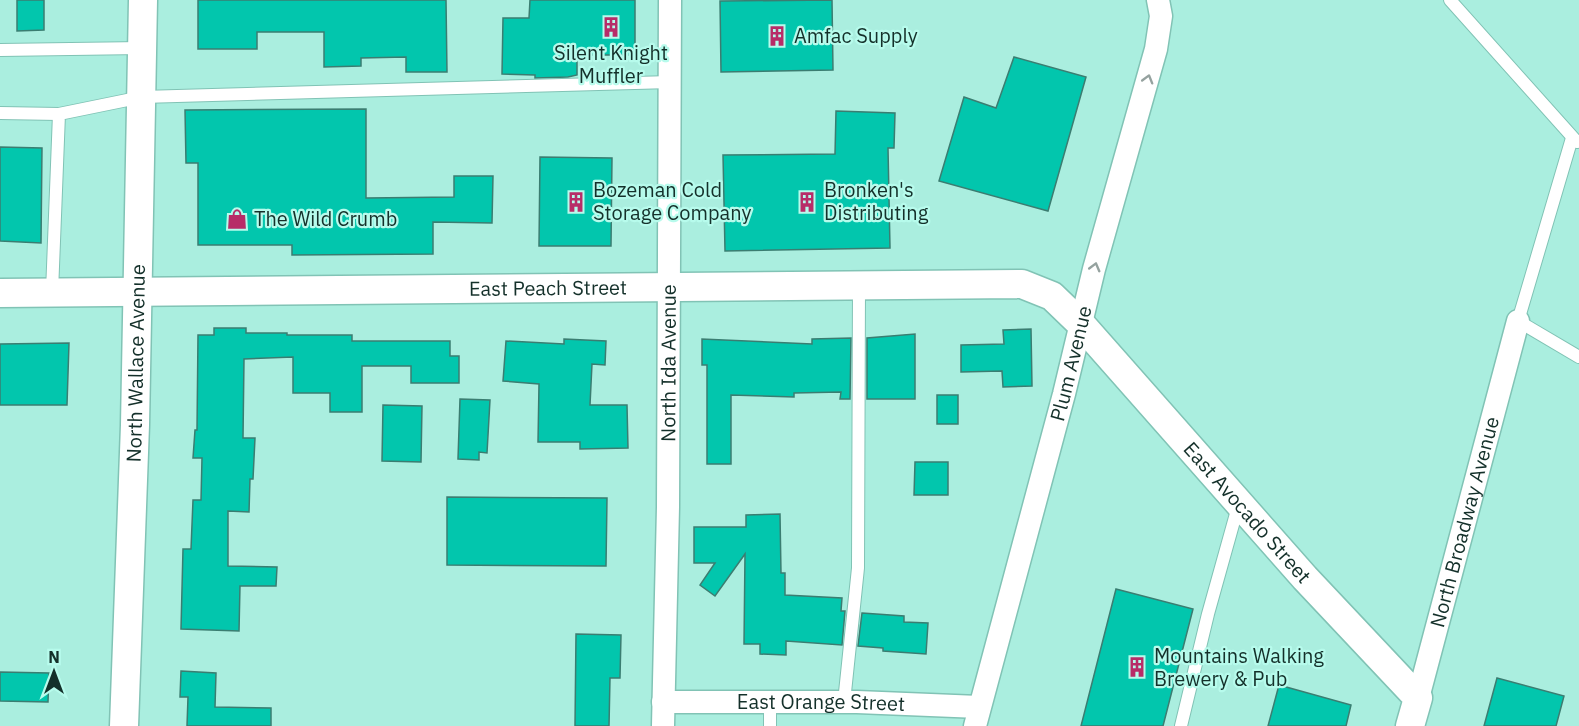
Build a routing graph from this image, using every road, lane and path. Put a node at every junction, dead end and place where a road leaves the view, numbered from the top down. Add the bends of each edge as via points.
1 (143, 0) edge
2 (670, 0) edge
3 (1158, 0) edge
4 (1449, 0) edge
5 (142, 48) junction
6 (0, 50) edge
7 (671, 82) junction
8 (142, 97) junction
9 (0, 113) edge
10 (59, 114) junction
11 (1576, 141) edge
12 (668, 285) junction
13 (859, 286) junction
14 (136, 290) junction
15 (52, 292) junction
16 (0, 293) edge
17 (1518, 321) junction
18 (1080, 323) junction
19 (1579, 357) edge
20 (1239, 503) junction
21 (1418, 698) junction
22 (663, 702) junction
23 (770, 702) junction
24 (844, 702) junction
25 (977, 717) edge
26 (124, 726) edge
27 (663, 726) edge
28 (770, 726) edge
29 (1181, 726) edge
30 (1410, 726) edge

1 - 5 street, North Wallace Avenue
2 - 7 street, North Ida Avenue
18 -> 3 street, Plum Avenue via 1156,49 1161,16
4 - 11 lane
5 - 6 lane
5 - 8 street, North Wallace Avenue
7 - 8 lane
7 - 12 street, North Ida Avenue
8 - 10 lane
8 - 14 street, North Wallace Avenue
9 - 10 lane
10 - 15 lane
11 - 17 lane
12 - 13 street, East Peach Street
12 - 14 street, East Peach Street
12 - 22 street, North Ida Avenue
13 - 18 street, East Peach Street via 1022,284 1052,296
13 - 24 lane via 858,568
14 - 15 street, East Peach Street
14 - 26 street, North Wallace Avenue
15 - 16 street, East Peach Street
17 - 19 lane
17 - 21 street, North Broadway Avenue
18 - 20 street, East Avocado Street
18 - 25 street, Plum Avenue
20 - 21 street, East Avocado Street
20 - 29 lane
21 - 30 street, North Broadway Avenue
22 - 23 street, East Orange Street
22 - 27 street, North Ida Avenue
23 - 24 street, East Orange Street
23 - 28 lane
24 - 25 street, East Orange Street

